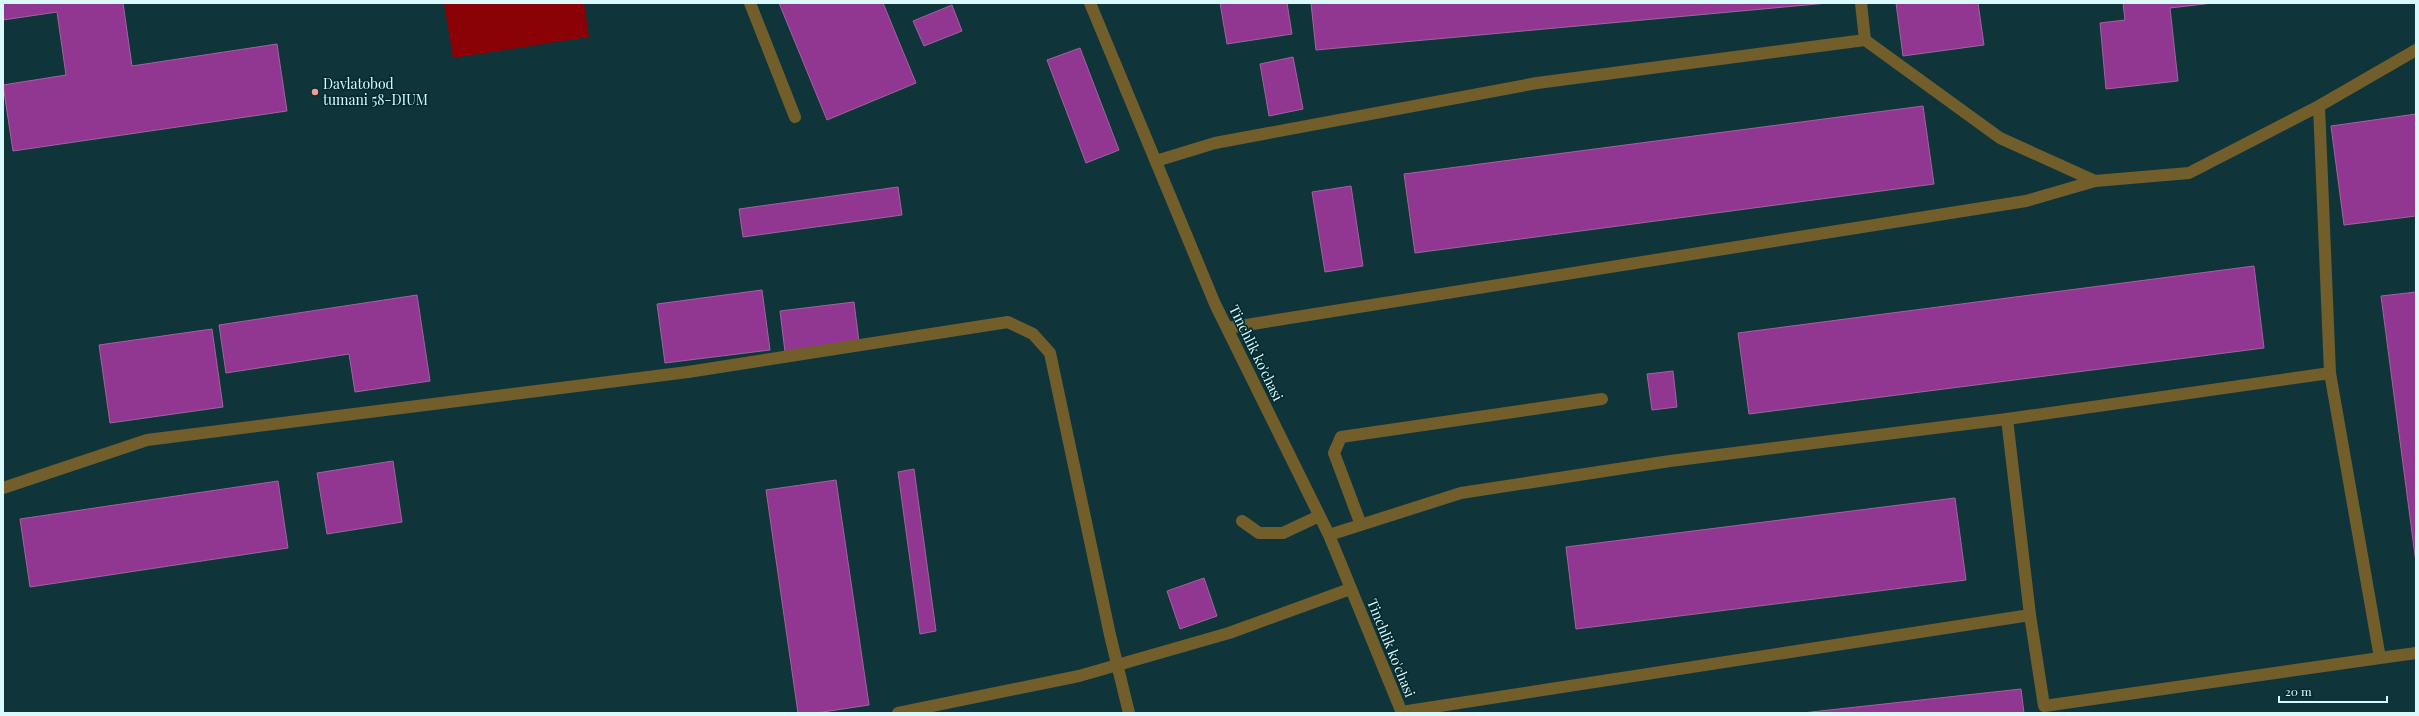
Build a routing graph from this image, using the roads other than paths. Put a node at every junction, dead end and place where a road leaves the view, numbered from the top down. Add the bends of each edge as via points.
1 (750, 3) edge
2 (1090, 3) edge
3 (1861, 3) edge
4 (1865, 40) junction
5 (2416, 50) edge
6 (2319, 106) junction
7 (795, 117) dead end
8 (1156, 161) junction
9 (2095, 181) junction
10 (1227, 328) junction
11 (2330, 373) junction
12 (1602, 399) dead end
13 (2007, 420) junction
14 (3, 488) edge
15 (1319, 516) junction
16 (1242, 521) dead end
17 (1361, 525) junction
18 (1328, 535) junction
19 (1350, 589) junction
20 (2030, 614) junction
21 (2416, 653) edge
22 (2380, 658) junction
23 (1118, 665) junction
24 (2044, 710) edge
25 (1402, 712) edge
26 (898, 713) edge
27 (1129, 713) edge

1 - 7 street
2 - 8 street, Tinchlik ko'chasi
3 - 4 street
4 - 8 street via 1537,83 1215,143
4 - 9 street via 2000,138
5 - 6 street
6 - 9 street via 2189,173
6 - 11 street
8 - 10 street, Tinchlik ko'chasi
9 - 10 street via 2026,201
10 - 15 street, Tinchlik ko'chasi
11 - 13 street
11 - 22 street
12 - 17 street via 1341,437 1334,452
13 - 17 street via 1670,461 1461,492
13 - 20 street
14 - 23 street via 147,440 688,372 1008,322 1033,334 1050,353
15 - 16 street via 1283,533 1259,533
15 - 18 street, Tinchlik ko'chasi
17 - 18 street
18 - 19 street, Tinchlik ko'chasi
19 - 23 street via 1229,633
19 - 25 street, Tinchlik ko'chasi
20 - 24 street
20 - 25 street
21 - 22 street
22 - 24 street
23 - 26 street via 1079,676
23 - 27 street

